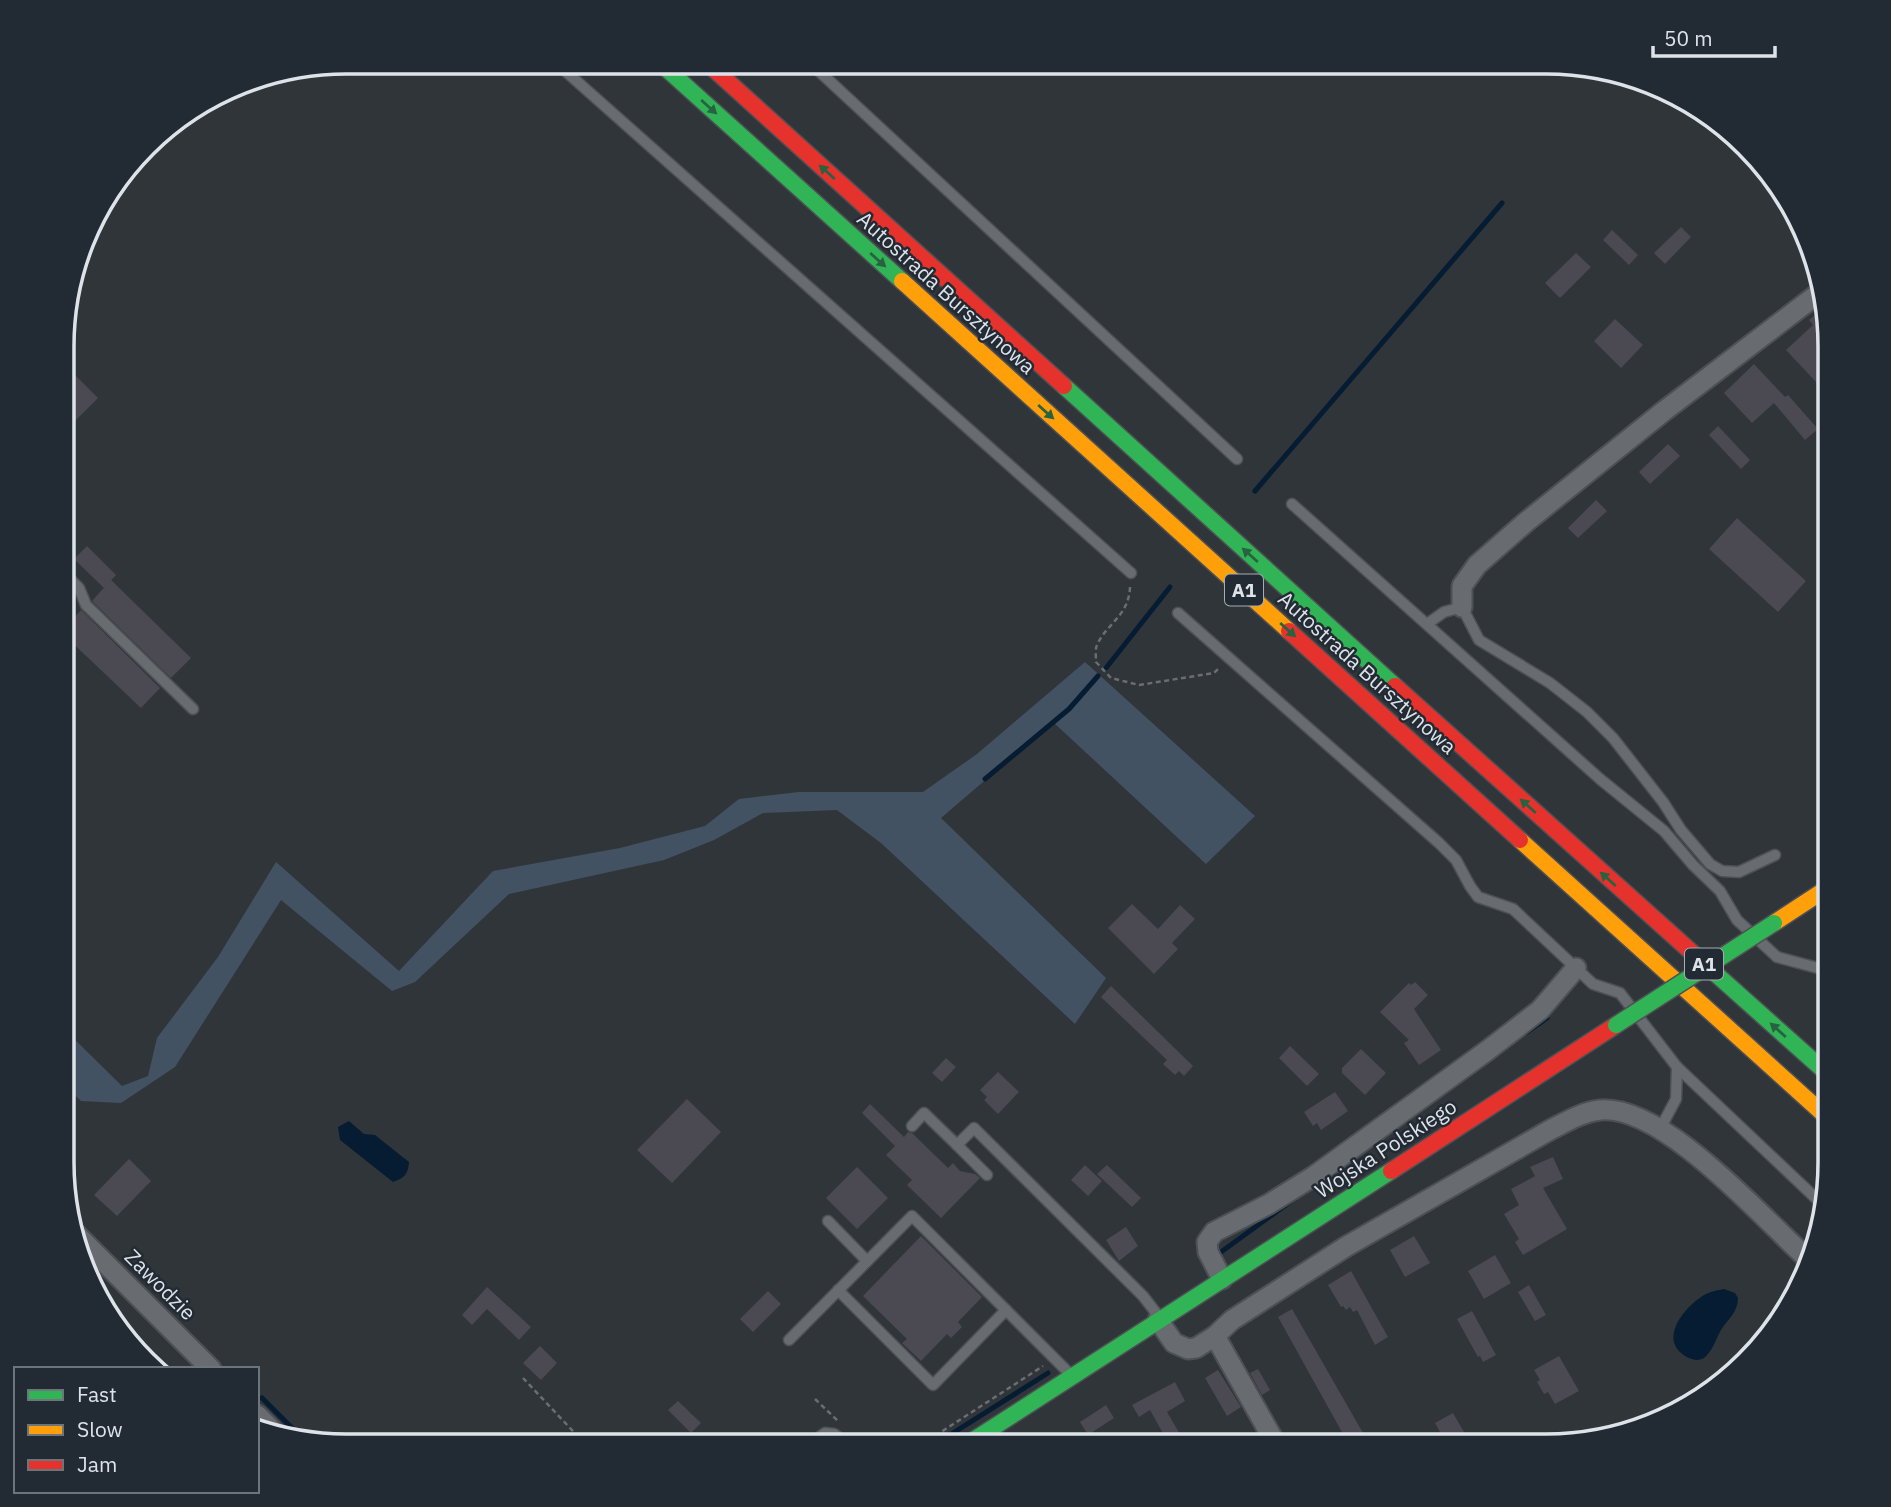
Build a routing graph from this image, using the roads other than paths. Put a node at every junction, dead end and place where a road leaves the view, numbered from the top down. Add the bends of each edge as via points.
1 (569, 74) edge
2 (672, 74) edge
3 (719, 74) edge
4 (822, 74) edge
5 (1813, 298) edge
6 (1237, 459) dead end
7 (1292, 504) dead end
8 (1131, 573) road end
9 (74, 583) edge
10 (1462, 607) junction
11 (1178, 612) dead end
12 (1427, 624) junction
13 (193, 709) dead end
14 (1775, 855) dead end
15 (1818, 894) edge
16 (1576, 968) junction
17 (1818, 968) edge
18 (1818, 1065) edge
19 (1677, 1067) junction
20 (1818, 1109) edge
21 (912, 1126) dead end
22 (1660, 1129) junction
23 (957, 1145) junction
24 (987, 1175) dead end
25 (1815, 1197) edge
26 (828, 1221) dead end
27 (87, 1245) edge
28 (1802, 1253) edge
29 (867, 1261) junction
30 (1222, 1279) junction
31 (838, 1290) junction
32 (1006, 1310) junction
33 (1159, 1319) junction
34 (1214, 1336) junction
35 (789, 1340) dead end
36 (209, 1367) edge
37 (1072, 1376) junction
38 (990, 1434) edge
39 (1270, 1434) edge

1 - 8 lane
2 -> 20 main road, Autostrada Bursztynowa / A1
18 -> 3 main road, Autostrada Bursztynowa / A1
4 - 6 lane
5 - 10 street via 1526,522 1468,576 1462,586
7 - 12 lane
9 - 13 lane via 86,605
10 - 12 lane
10 - 14 lane via 1479,640 1550,683 1613,738 1710,864 1722,871 1739,872
11 - 16 lane via 1439,843 1456,860 1478,897 1513,909
12 - 17 lane via 1664,831 1720,891 1737,920 1777,957
15 - 30 main road, Wojska Polskiego, bridge
16 - 19 lane via 1593,984 1620,993
16 - 30 street via 1540,1010 1379,1129 1280,1197 1214,1231 1207,1242 1208,1252
19 - 22 lane via 1676,1098
19 - 25 lane
21 - 23 lane via 924,1113
22 - 28 street via 1706,1164
22 - 34 street via 1617,1112 1583,1114 1347,1245
23 - 24 lane
23 - 33 lane via 974,1128 1143,1296
26 - 29 lane
27 - 36 street, Zawodzie
29 - 31 lane
29 - 32 lane via 912,1216
30 - 33 main road, Wojska Polskiego
31 - 32 lane via 933,1385
31 - 35 lane
32 - 37 lane
33 - 34 street via 1174,1343 1188,1349
33 - 37 main road, Wojska Polskiego
34 - 39 street
37 - 38 main road, Wojska Polskiego

